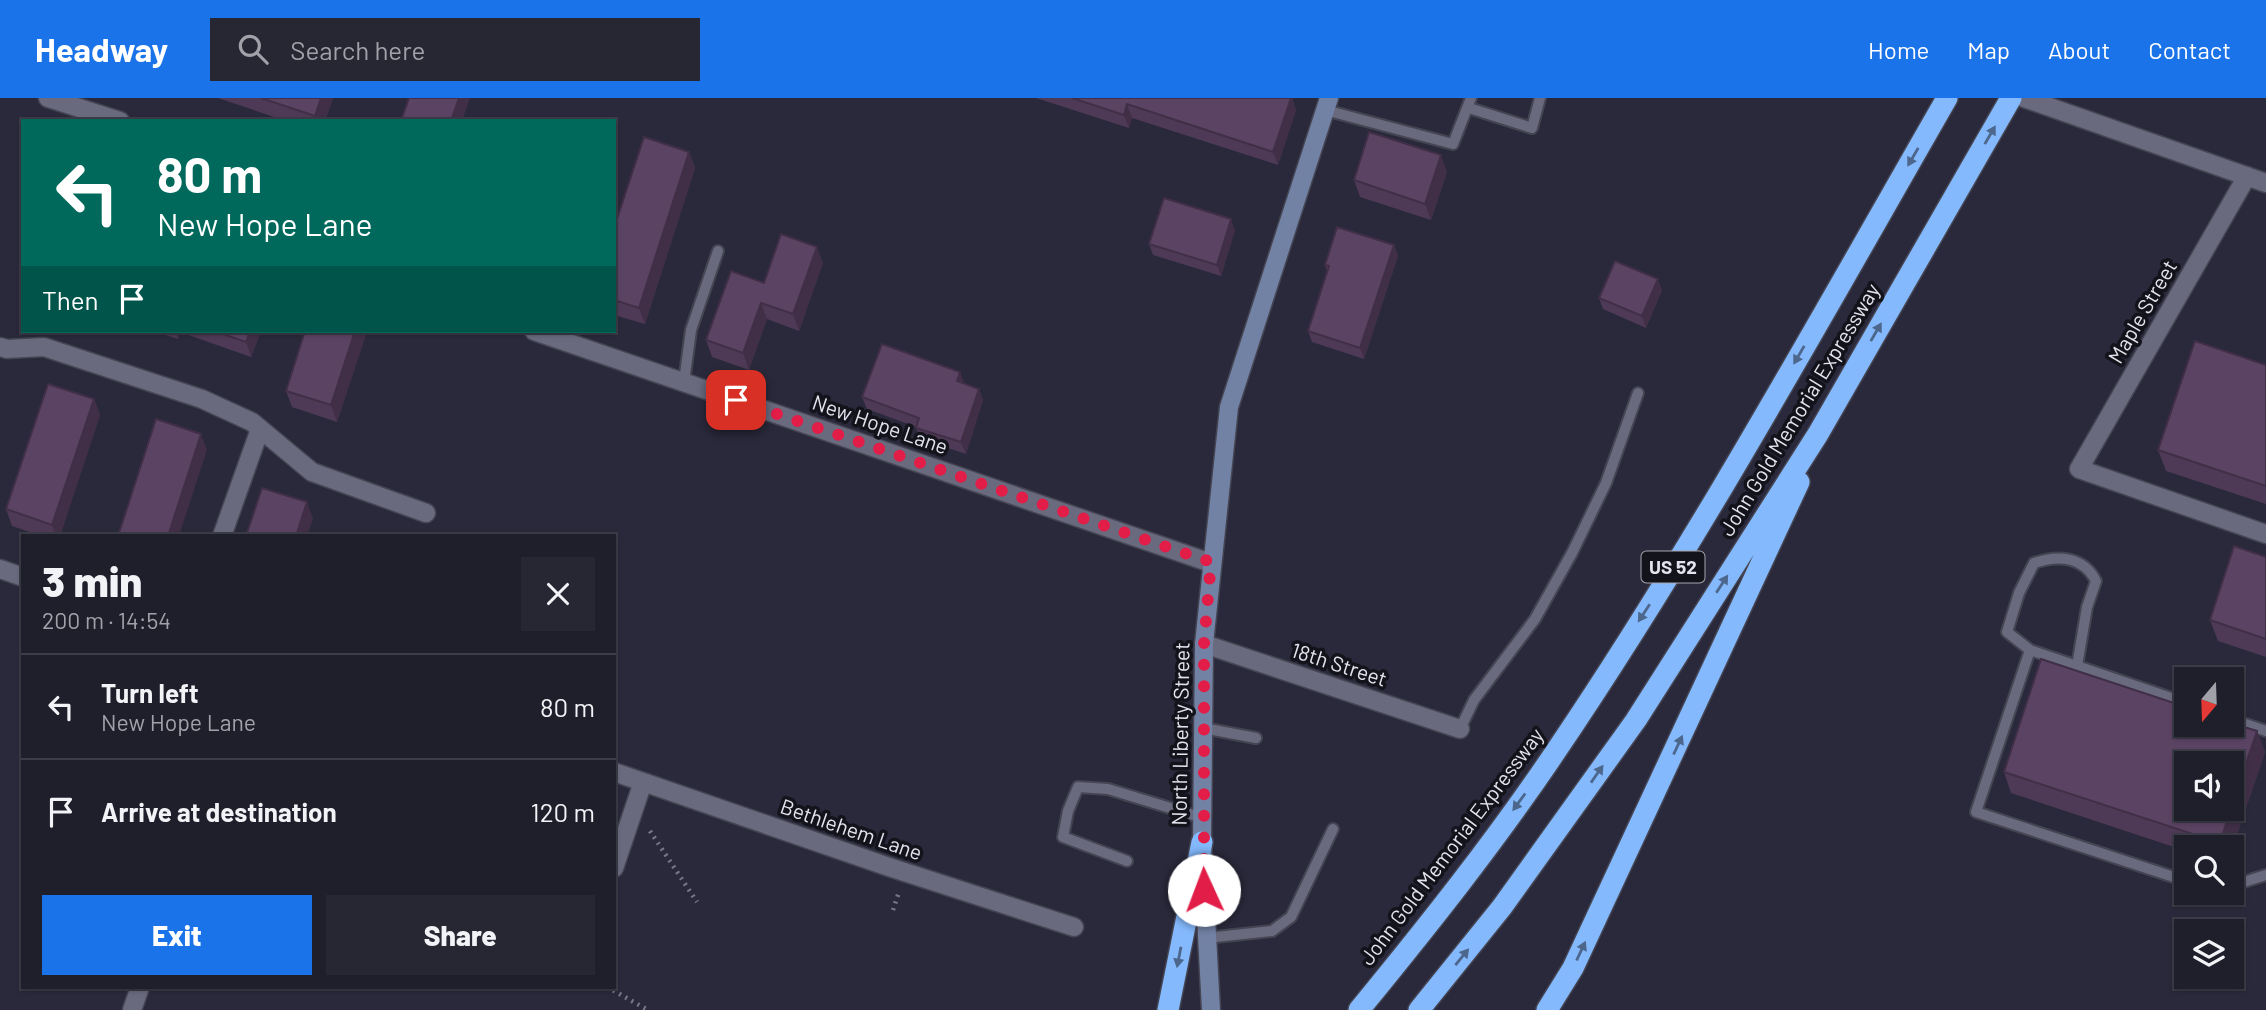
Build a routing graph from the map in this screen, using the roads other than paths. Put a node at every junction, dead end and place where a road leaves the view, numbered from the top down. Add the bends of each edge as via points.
1 (48, 98) edge
2 (1540, 98) edge
3 (1947, 98) edge
4 (2011, 98) edge
5 (2024, 98) edge
6 (1328, 101) edge
7 (1470, 103) edge
8 (114, 119) edge
9 (2246, 176) junction
10 (2266, 183) edge
11 (718, 251) dead end
12 (540, 333) edge
13 (0, 347) edge
14 (684, 382) junction
15 (1638, 393) dead end
16 (260, 429) junction
17 (1818, 434) junction
18 (426, 513) dead end
19 (223, 534) edge
20 (2266, 534) edge
21 (1211, 562) junction
22 (0, 569) edge
23 (21, 576) edge
24 (1204, 644) junction
25 (2030, 650) junction
26 (2077, 666) junction
27 (2174, 699) edge
28 (2244, 723) edge
29 (1203, 728) junction
30 (1460, 729) joint
31 (2266, 731) edge
32 (1256, 738) dead end
33 (616, 773) edge
34 (643, 782) junction
35 (1203, 818) junction
36 (1333, 829) dead end
37 (1202, 842) junction
38 (1127, 861) dead end
39 (616, 862) edge
40 (2266, 875) edge
41 (2174, 877) edge
42 (2244, 882) edge
43 (1074, 926) dead end
44 (1206, 938) junction
45 (139, 989) edge
46 (132, 1010) edge
47 (1168, 1010) edge
48 (1210, 1010) edge
49 (1359, 1010) edge
50 (1419, 1010) edge
51 (1547, 1010) edge

1 - 8 street
2 - 7 lane via 1532,128
3 -> 49 highway, John Gold Memorial Expressway / US 52 via 1714,503 1560,744 1450,898
17 -> 4 highway, John Gold Memorial Expressway / US 52
5 - 9 street
6 - 7 lane via 1453,144
6 - 21 main road, North Liberty Street via 1228,407
9 - 10 street
9 - 20 street, Maple Street via 2079,469
11 - 14 lane via 691,330
12 - 14 street, New Hope Lane
13 - 16 street via 44,347 122,371 202,398
14 - 21 street, New Hope Lane
15 - 30 lane via 1606,483 1572,553 1535,619 1474,700
16 - 18 street via 312,472
16 - 19 street
50 -> 17 highway, John Gold Memorial Expressway / US 52 via 1502,907 1636,720
51 -> 17 highway via 1573,968 1787,511
21 - 24 main road, North Liberty Street
22 - 23 street
24 - 29 main road, North Liberty Street
24 - 30 street, 18th Street
25 - 26 lane
25 - 26 lane via 2007,632 2019,593 2034,563 2067,558 2090,569 2096,581
25 - 41 lane via 1976,812
26 - 27 lane
28 - 31 lane
29 - 32 lane
29 - 35 main road, North Liberty Street
33 - 34 street, Bethlehem Lane
34 - 39 street
34 - 43 street, Bethlehem Lane
35 - 37 main road, North Liberty Street
35 - 38 lane via 1108,789 1078,787 1063,836
36 - 44 lane via 1291,917 1281,926 1272,931
37 - 44 main road, North Liberty Street
37 -> 47 highway
40 - 42 lane
44 - 48 main road, North Liberty Street
45 - 46 street

